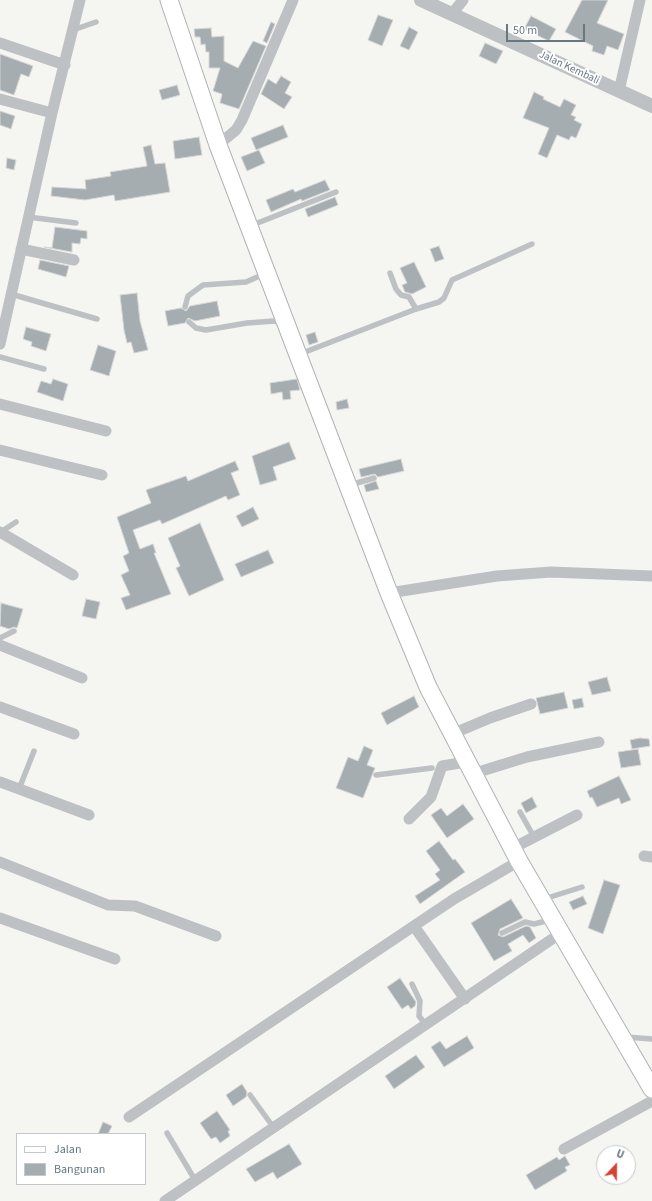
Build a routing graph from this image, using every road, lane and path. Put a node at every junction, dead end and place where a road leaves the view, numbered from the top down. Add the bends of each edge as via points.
1 (80, 0) edge
2 (169, 0) edge
3 (293, 0) edge
4 (421, 0) edge
5 (463, 0) edge
6 (640, 0) edge
7 (452, 14) junction
8 (96, 22) dead end
9 (73, 30) junction
10 (0, 43) edge
11 (65, 65) junction
12 (619, 91) junction
13 (0, 99) edge
14 (652, 106) edge
15 (52, 113) junction
16 (218, 145) junction
17 (336, 192) dead end
18 (28, 217) junction
19 (76, 223) dead end
20 (250, 226) junction
21 (532, 244) dead end
22 (21, 249) junction
23 (74, 260) dead end
24 (268, 272) junction
25 (390, 273) dead end
26 (11, 294) junction
27 (185, 307) dead end
28 (416, 309) junction
29 (97, 319) dead end
30 (189, 322) dead end
31 (286, 323) junction
32 (0, 344) edge
33 (298, 355) junction
34 (0, 357) edge
35 (44, 369) dead end
36 (0, 404) edge
37 (106, 431) dead end
38 (0, 450) edge
39 (102, 475) dead end
40 (374, 478) dead end
41 (348, 485) junction
42 (16, 522) dead end
43 (0, 532) edge
44 (74, 575) dead end
45 (652, 576) edge
46 (389, 593) junction
47 (14, 631) dead end
48 (0, 638) edge
49 (0, 645) edge
50 (82, 678) dead end
51 (531, 704) dead end
52 (0, 707) edge
53 (74, 734) dead end
54 (452, 734) junction
55 (599, 742) dead end
56 (34, 751) dead end
57 (436, 767) junction
58 (469, 768) junction
59 (376, 775) dead end
60 (0, 782) edge
61 (20, 789) junction
62 (520, 812) dead end
63 (89, 815) dead end
64 (577, 815) dead end
65 (409, 819) dead end
66 (534, 837) junction
67 (516, 854) junction
68 (0, 862) edge
69 (582, 887) dead end
70 (542, 900) junction
71 (0, 918) edge
72 (414, 926) junction
73 (557, 926) junction
74 (502, 933) dead end
75 (216, 936) dead end
76 (115, 958) dead end
77 (412, 984) dead end
78 (465, 999) junction
79 (426, 1025) junction
80 (622, 1037) junction
81 (652, 1039) edge
82 (652, 1089) edge
83 (250, 1095) dead end
84 (652, 1101) edge
85 (129, 1117) dead end
86 (274, 1128) junction
87 (167, 1133) dead end
88 (564, 1148) dead end
89 (195, 1180) junction
90 (164, 1201) edge

1 - 9 street
2 - 16 main road
3 - 16 street via 239,125
4 - 7 street, Jalan Kembali
5 - 7 street
6 - 12 street
7 - 12 street, Jalan Kembali
8 - 9 lane
9 - 11 street
10 - 11 street
11 - 15 street
12 - 14 street, Jalan Kembali
13 - 15 street
15 - 18 street
16 - 20 main road
17 - 20 lane
18 - 19 lane
18 - 22 street
20 - 24 main road
21 - 28 lane via 452,280 444,298
22 - 23 street
22 - 26 street
24 - 27 lane via 246,282 203,285 188,296
24 - 31 main road
25 - 28 lane via 396,289 401,295 409,297
26 - 29 lane
26 - 32 street
28 - 33 lane
30 - 31 lane via 196,328 206,330 274,321
31 - 33 main road
33 - 41 main road
34 - 35 lane
36 - 37 street
38 - 39 street
40 - 41 lane
41 - 46 main road
42 - 43 lane
43 - 44 street
45 - 46 street via 551,572 497,576
46 - 54 main road via 428,687
47 - 48 lane
49 - 50 street
51 - 54 street
52 - 53 street
54 - 58 main road
55 - 58 street
56 - 61 lane
57 - 58 street
57 - 59 lane
57 - 65 street via 431,797
58 - 67 main road
60 - 61 street
61 - 63 street
62 - 66 lane
64 - 66 street
66 - 67 street
67 - 70 main road
67 - 72 street
68 - 75 street via 108,905 135,906
69 - 70 lane
70 - 73 main road
71 - 76 street
72 - 78 street
72 - 85 street
73 - 74 lane via 525,922
73 - 78 street
73 - 80 main road
77 - 79 lane via 420,1001 419,1016
78 - 79 street
79 - 86 street
80 - 81 lane
80 - 82 main road
83 - 86 lane
84 - 88 street
86 - 89 street
87 - 89 lane
89 - 90 street

